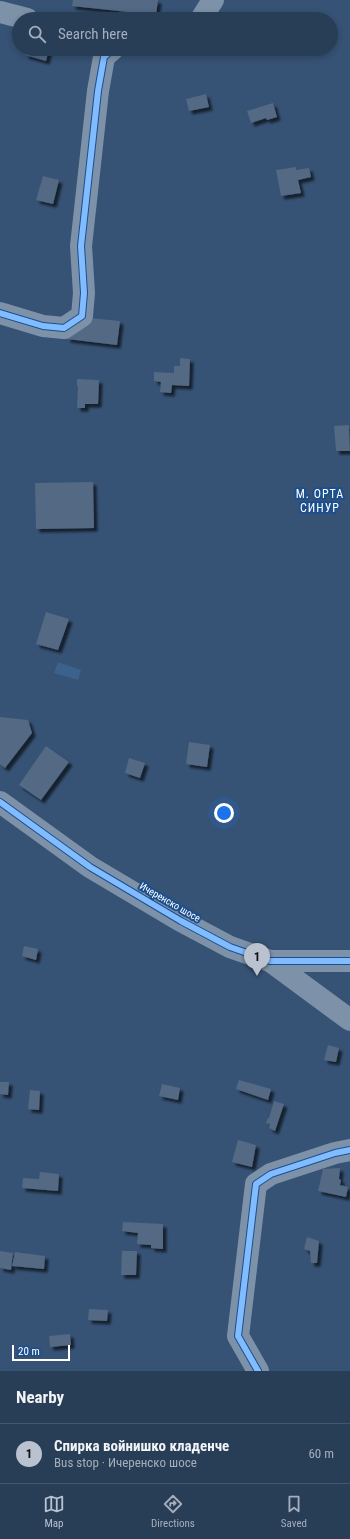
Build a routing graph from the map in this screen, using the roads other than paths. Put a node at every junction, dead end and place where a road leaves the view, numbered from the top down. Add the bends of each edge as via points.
1 (213, 0) edge
2 (0, 12) edge
3 (205, 12) edge
4 (12, 15) edge
5 (105, 56) edge
6 (0, 313) edge
7 (0, 802) edge
8 (270, 962) junction
9 (350, 962) edge
10 (350, 1020) edge
11 (350, 1150) edge
12 (258, 1371) edge

1 - 3 street
2 - 4 street
5 - 6 street via 97,99 81,246 84,293 82,316 64,328 44,326
7 - 8 street, Ичеренско шосе via 90,867 181,921 230,947
8 - 9 street, Ичеренско шосе
8 - 10 street
11 - 12 street via 271,1174 256,1184 238,1336

